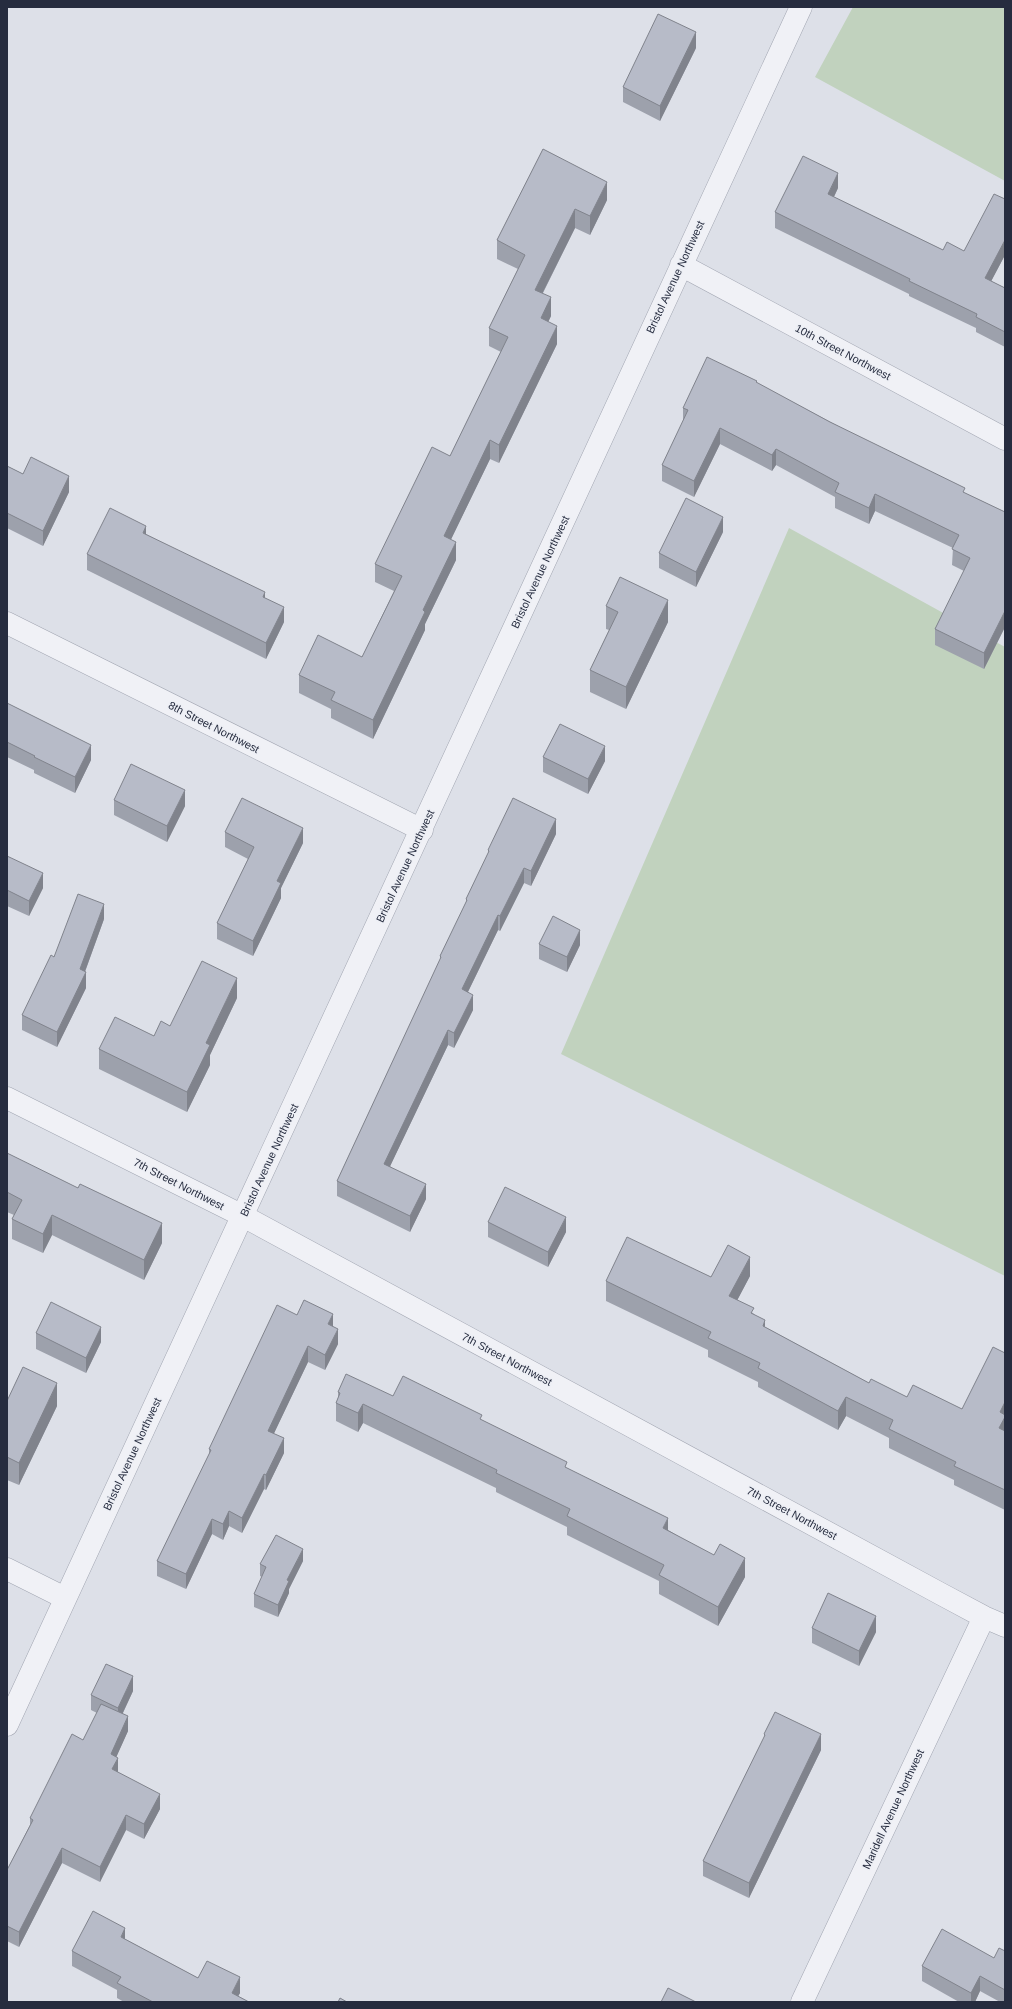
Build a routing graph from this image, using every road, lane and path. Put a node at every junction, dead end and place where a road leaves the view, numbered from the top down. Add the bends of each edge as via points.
1 (801, 7) edge
2 (681, 265) junction
3 (1005, 439) edge
4 (7, 623) edge
5 (422, 830) junction
6 (7, 1098) edge
7 (243, 1216) junction
8 (7, 1569) edge
9 (65, 1598) junction
10 (984, 1617) junction
11 (1005, 1626) edge
12 (7, 1725) edge
13 (802, 2002) edge

1 - 2 street, Bristol Avenue Northwest
2 - 3 street, 10th Street Northwest
2 - 5 street, Bristol Avenue Northwest
4 - 5 street, 8th Street Northwest
5 - 7 street, Bristol Avenue Northwest
6 - 7 street, 7th Street Northwest
7 - 9 street, Bristol Avenue Northwest
7 - 10 street, 7th Street Northwest
8 - 9 street
9 - 12 street, Bristol Avenue Northwest
10 - 11 street, 7th Street Northwest
10 - 13 street, Maridell Avenue Northwest

